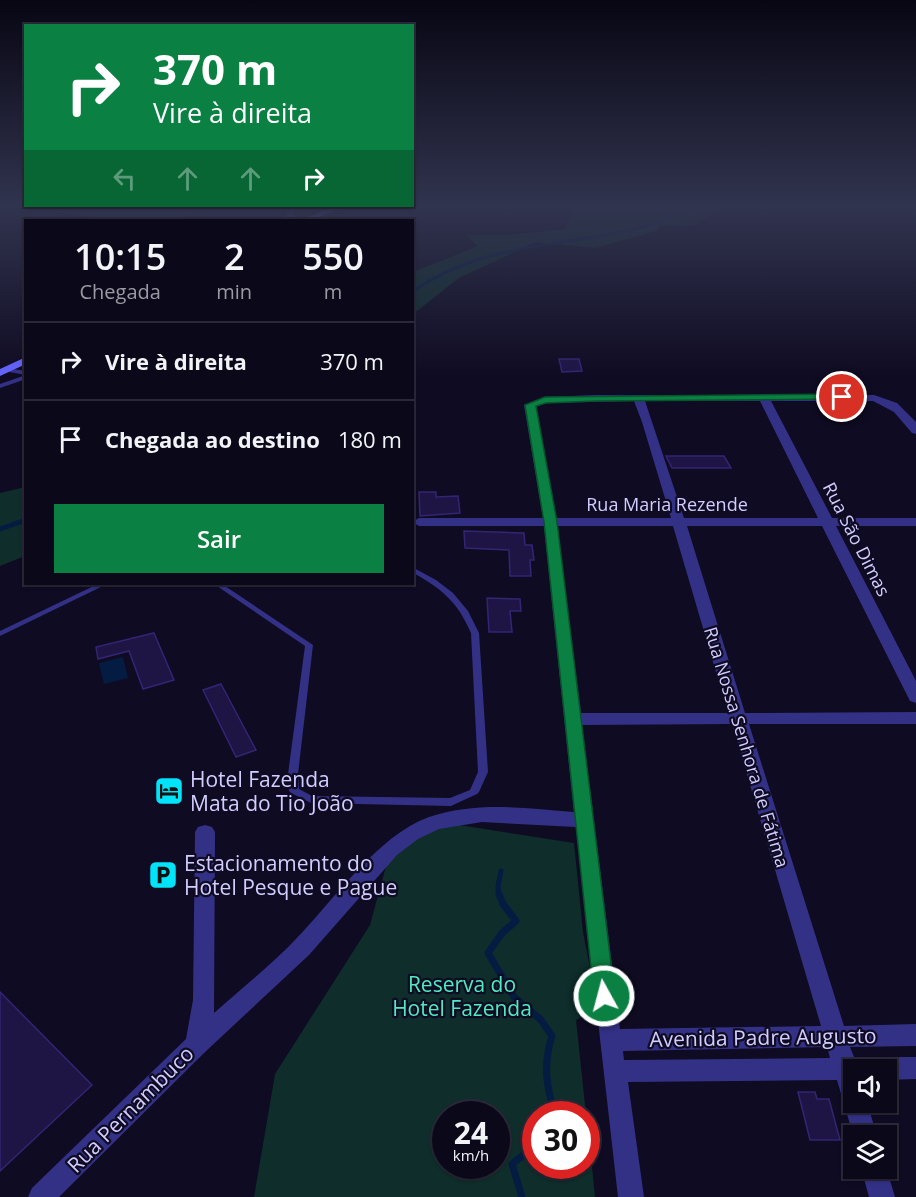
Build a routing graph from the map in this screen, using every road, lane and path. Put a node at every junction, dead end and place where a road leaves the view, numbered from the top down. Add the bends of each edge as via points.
1 (24, 361) edge
2 (3, 372) edge
3 (24, 375) edge
4 (24, 376) edge
5 (0, 386) edge
6 (638, 398) junction
7 (764, 398) junction
8 (916, 430) edge
9 (419, 522) dead end
10 (550, 522) junction
11 (677, 522) junction
12 (828, 522) junction
13 (916, 522) edge
14 (414, 570) edge
15 (101, 585) edge
16 (219, 585) edge
17 (0, 634) edge
18 (916, 697) edge
19 (738, 717) junction
20 (572, 718) junction
21 (916, 718) edge
22 (584, 820) junction
23 (205, 832) dead end
24 (916, 1035) edge
25 (836, 1036) junction
26 (610, 1040) junction
27 (196, 1045) junction
28 (843, 1061) edge
29 (843, 1068) edge
30 (897, 1068) edge
31 (916, 1068) edge
32 (614, 1071) junction
33 (877, 1179) edge
34 (41, 1197) edge
35 (631, 1197) edge
36 (882, 1197) edge

1 - 2 street
2 - 3 lane
4 - 5 lane
6 - 7 street
6 - 10 street via 533,402 529,407
6 - 11 street, Rua Nossa Senhora de Fátima
7 - 8 street via 861,397 887,401 899,408
7 - 12 street, Rua São Dimas
9 - 10 street, Rua Maria Rezende
10 - 11 street, Rua Maria Rezende
10 - 20 street
11 - 12 street, Rua Maria Rezende
11 - 19 street, Rua Nossa Senhora de Fátima
12 - 13 street, Rua Maria Rezende
12 - 18 street, Rua São Dimas
14 - 16 lane via 441,585 457,600 475,633 483,772 474,792 451,802 311,799 294,790 309,645
15 - 17 lane
19 - 20 street
19 - 21 street
19 - 25 street, Rua Nossa Senhora de Fátima
20 - 22 street
22 - 26 street
22 - 27 street via 470,814 428,825 400,841 301,948
23 - 27 street, Rua Pernambuco via 204,1000
24 - 25 street, Avenida Padre Augusto
25 - 26 street, Avenida Padre Augusto
25 - 28 street, Rua Nossa Senhora de Fátima
26 - 32 street
27 - 34 street, Rua Pernambuco
29 - 32 street, Avenida Padre Augusto
30 - 31 street, Avenida Padre Augusto
32 - 35 street
33 - 36 street

